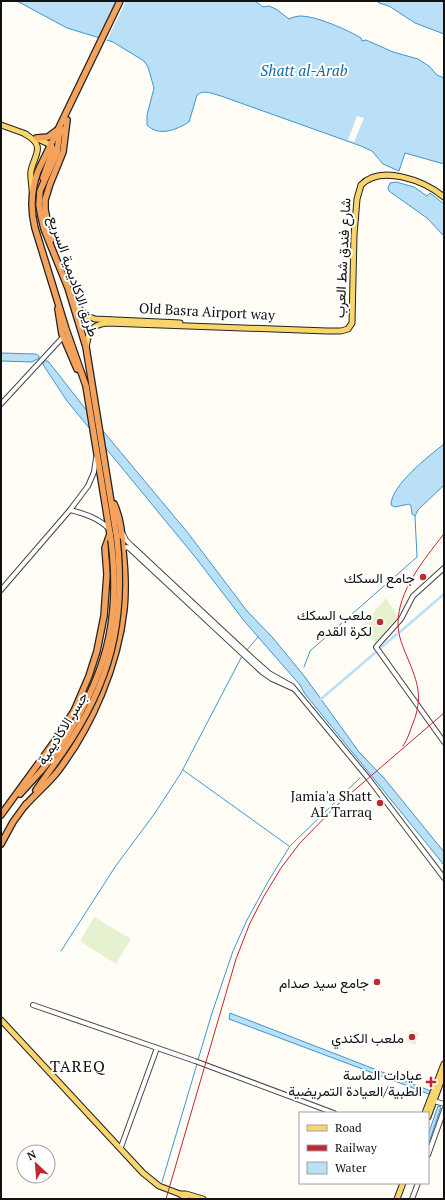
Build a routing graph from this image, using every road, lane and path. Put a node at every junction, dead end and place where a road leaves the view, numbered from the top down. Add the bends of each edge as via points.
1 (120, 1) edge
2 (124, 1) edge
3 (92, 64) junction
4 (72, 103) junction
5 (67, 120) junction
6 (61, 124) junction
7 (1, 125) edge
8 (25, 134) junction
9 (37, 138) junction
10 (51, 145) junction
11 (43, 184) junction
12 (32, 193) junction
13 (444, 197) edge
14 (50, 244) junction
15 (58, 260) junction
16 (47, 264) junction
17 (57, 299) junction
18 (73, 302) junction
19 (347, 329) junction
20 (63, 337) junction
21 (86, 347) junction
22 (74, 350) junction
23 (88, 392) junction
24 (1, 404) edge
25 (95, 440) junction
26 (110, 492) junction
27 (70, 510) junction
28 (120, 525) junction
29 (110, 532) junction
30 (114, 540) junction
31 (123, 550) junction
32 (444, 568) edge
33 (1, 590) edge
34 (104, 616) junction
35 (122, 622) junction
36 (89, 676) junction
37 (106, 682) junction
38 (294, 689) junction
39 (444, 742) edge
40 (61, 750) junction
41 (10, 804) junction
42 (25, 806) junction
43 (1, 815) edge
44 (1, 844) edge
45 (444, 878) edge
46 (33, 1005) dead end
47 (1, 1020) edge
48 (157, 1048) junction
49 (444, 1064) edge
50 (444, 1073) edge
51 (432, 1100) junction
52 (444, 1104) edge
53 (444, 1110) edge
54 (331, 1112) edge
55 (426, 1112) edge
56 (429, 1113) edge
57 (120, 1147) junction
58 (429, 1152) edge
59 (402, 1184) edge
60 (418, 1184) edge
61 (180, 1197) edge
62 (187, 1199) edge
63 (203, 1199) edge
64 (396, 1199) edge
65 (412, 1199) edge

1 - 3 highway
2 - 3 highway
3 - 4 highway
4 - 5 highway, طريق الاكاديمية السريع
4 - 6 highway, طريق الاكاديمية السريع
5 - 11 highway, طريق الاكاديمية السريع via 60,135 57,153
5 - 14 highway via 63,152 45,200
6 - 9 highway via 50,136 44,139
6 - 10 highway, طريق الاكاديمية السريع
7 - 8 main road
8 - 9 main road
8 - 12 main road via 32,139 38,149 31,172
9 - 10 main road
10 - 11 highway via 53,150 44,173
10 - 12 highway, طريق الاكاديمية السريع via 38,171
11 - 14 highway, طريق الاكاديمية السريع via 39,200 44,229
12 - 16 highway, طريق الاكاديمية السريع via 33,221
13 - 19 main road, شارع فندق شط العرب via 422,183 388,175 374,176 361,185 357,199 353,258 352,323
14 - 15 highway, طريق الاكاديمية السريع
15 - 16 highway
15 - 18 highway, طريق الاكاديمية السريع
16 - 17 highway, طريق الاكاديمية السريع
17 - 20 highway
17 - 22 highway, طريق الاكاديمية السريع
18 - 19 main road, Old Basra Airport way via 87,316 99,319
18 - 21 highway, طريق الاكاديمية السريع
19 - 21 main road, Old Basra Airport way via 334,331 107,323 92,329
20 - 23 highway
20 - 24 street
21 - 22 highway
21 - 26 highway, طريق الاكاديمية السريع
22 - 23 highway, طريق الاكاديمية السريع
23 - 25 highway, طريق الاكاديمية السريع
25 - 27 street via 96,462 91,481
25 - 29 highway
26 - 28 highway
26 - 30 highway
27 - 29 street via 83,513 105,525
27 - 33 street
28 - 31 highway
28 - 38 street via 126,540 182,594 259,665
29 - 30 highway
29 - 34 highway via 105,548 107,574
30 - 40 highway, جسر الاكاديمية, bridge via 113,618 106,653 87,702
31 - 35 highway via 125,594
31 - 38 street via 125,547 129,548 262,672
32 - 39 street via 413,596 401,619 376,647
34 - 35 highway via 112,623
34 - 36 highway
35 - 37 highway
36 - 37 highway
36 - 41 highway via 74,711
37 - 42 highway via 88,723 70,754
38 - 45 street via 368,778
40 - 41 highway, جسر الاكاديمية
40 - 42 highway, جسر الاكاديمية
41 - 43 highway
42 - 44 highway
46 - 48 street
47 - 57 main road
48 - 54 street
48 - 57 street
49 - 51 main road
50 - 51 main road
51 - 52 street
51 - 55 main road
51 - 56 main road
53 - 58 street
57 - 61 main road via 150,1179
59 - 64 main road
60 - 65 street
61 - 62 main road
61 - 63 main road via 186,1194

